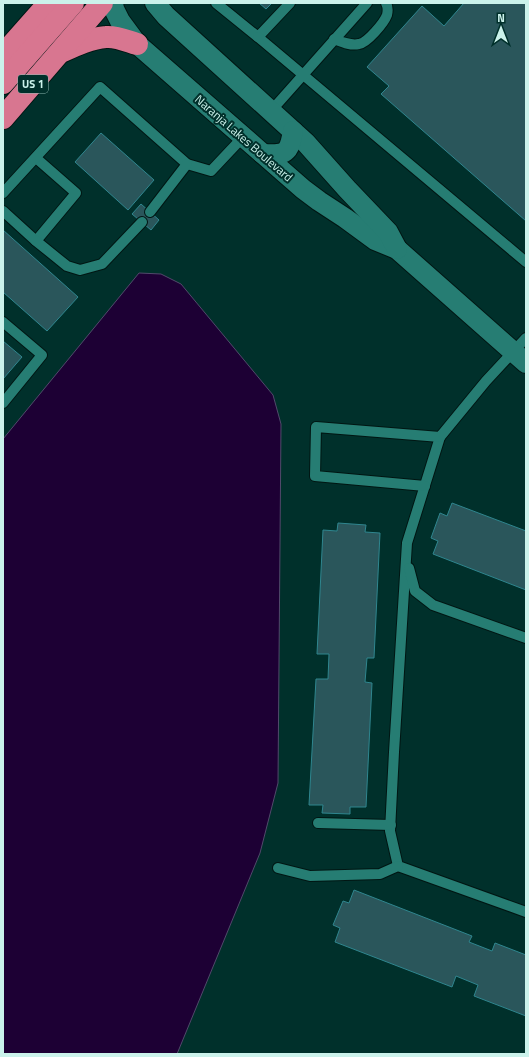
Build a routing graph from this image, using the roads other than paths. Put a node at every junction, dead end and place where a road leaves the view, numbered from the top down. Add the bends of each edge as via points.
1 (49, 3) edge
2 (73, 3) edge
3 (102, 3) edge
4 (113, 3) edge
5 (155, 3) edge
6 (216, 3) edge
7 (290, 3) edge
8 (366, 3) edge
9 (386, 3) edge
10 (258, 37) junction
11 (334, 40) junction
12 (137, 44) junction
13 (60, 52) junction
14 (3, 55) edge
15 (302, 75) junction
16 (3, 83) edge
17 (271, 112) junction
18 (3, 118) edge
19 (294, 131) junction
20 (243, 137) junction
21 (263, 154) junction
22 (36, 158) junction
23 (187, 164) junction
24 (3, 193) edge
25 (147, 209) dead end
26 (3, 211) edge
27 (138, 219) dead end
28 (36, 241) junction
29 (397, 249) junction
30 (526, 262) edge
31 (3, 322) edge
32 (522, 351) edge
33 (3, 403) edge
34 (440, 438) junction
35 (425, 486) junction
36 (406, 561) junction
37 (526, 638) edge
38 (318, 823) dead end
39 (391, 825) junction
40 (398, 866) junction
41 (278, 868) dead end
42 (526, 912) edge

1 - 14 highway
2 - 16 highway
3 - 13 highway, US 1
4 - 12 street, Naranja Lakes Boulevard via 120,21
5 - 17 street, Naranja Lakes Boulevard
6 - 10 lane
7 - 10 lane
8 - 11 lane
9 - 11 lane via 387,17 366,42 350,45
10 - 15 lane
11 - 15 lane
12 - 13 highway via 107,36
12 - 20 street, Naranja Lakes Boulevard
13 - 18 highway, US 1
15 - 17 lane
15 - 30 lane
17 - 19 street, Naranja Lakes Boulevard
19 - 21 street via 287,151 277,155
19 - 29 street, Naranja Lakes Boulevard via 388,232
20 - 21 street, Naranja Lakes Boulevard
20 - 23 lane via 211,171
21 - 29 street, Naranja Lakes Boulevard via 319,201 375,240
22 - 23 lane via 100,87
22 - 24 lane
22 - 28 lane via 76,193
23 - 25 lane via 167,190
26 - 28 lane
27 - 28 lane via 131,233 102,264 80,270 67,266
29 - 32 street, Naranja Lakes Boulevard
31 - 33 lane via 42,355
32 - 34 lane
34 - 35 lane
34 - 35 lane via 316,427 315,476
35 - 36 lane via 407,543
36 - 37 lane via 415,591 433,605
36 - 39 lane
38 - 39 lane
39 - 40 lane
40 - 41 lane via 380,874 310,876
40 - 42 lane

